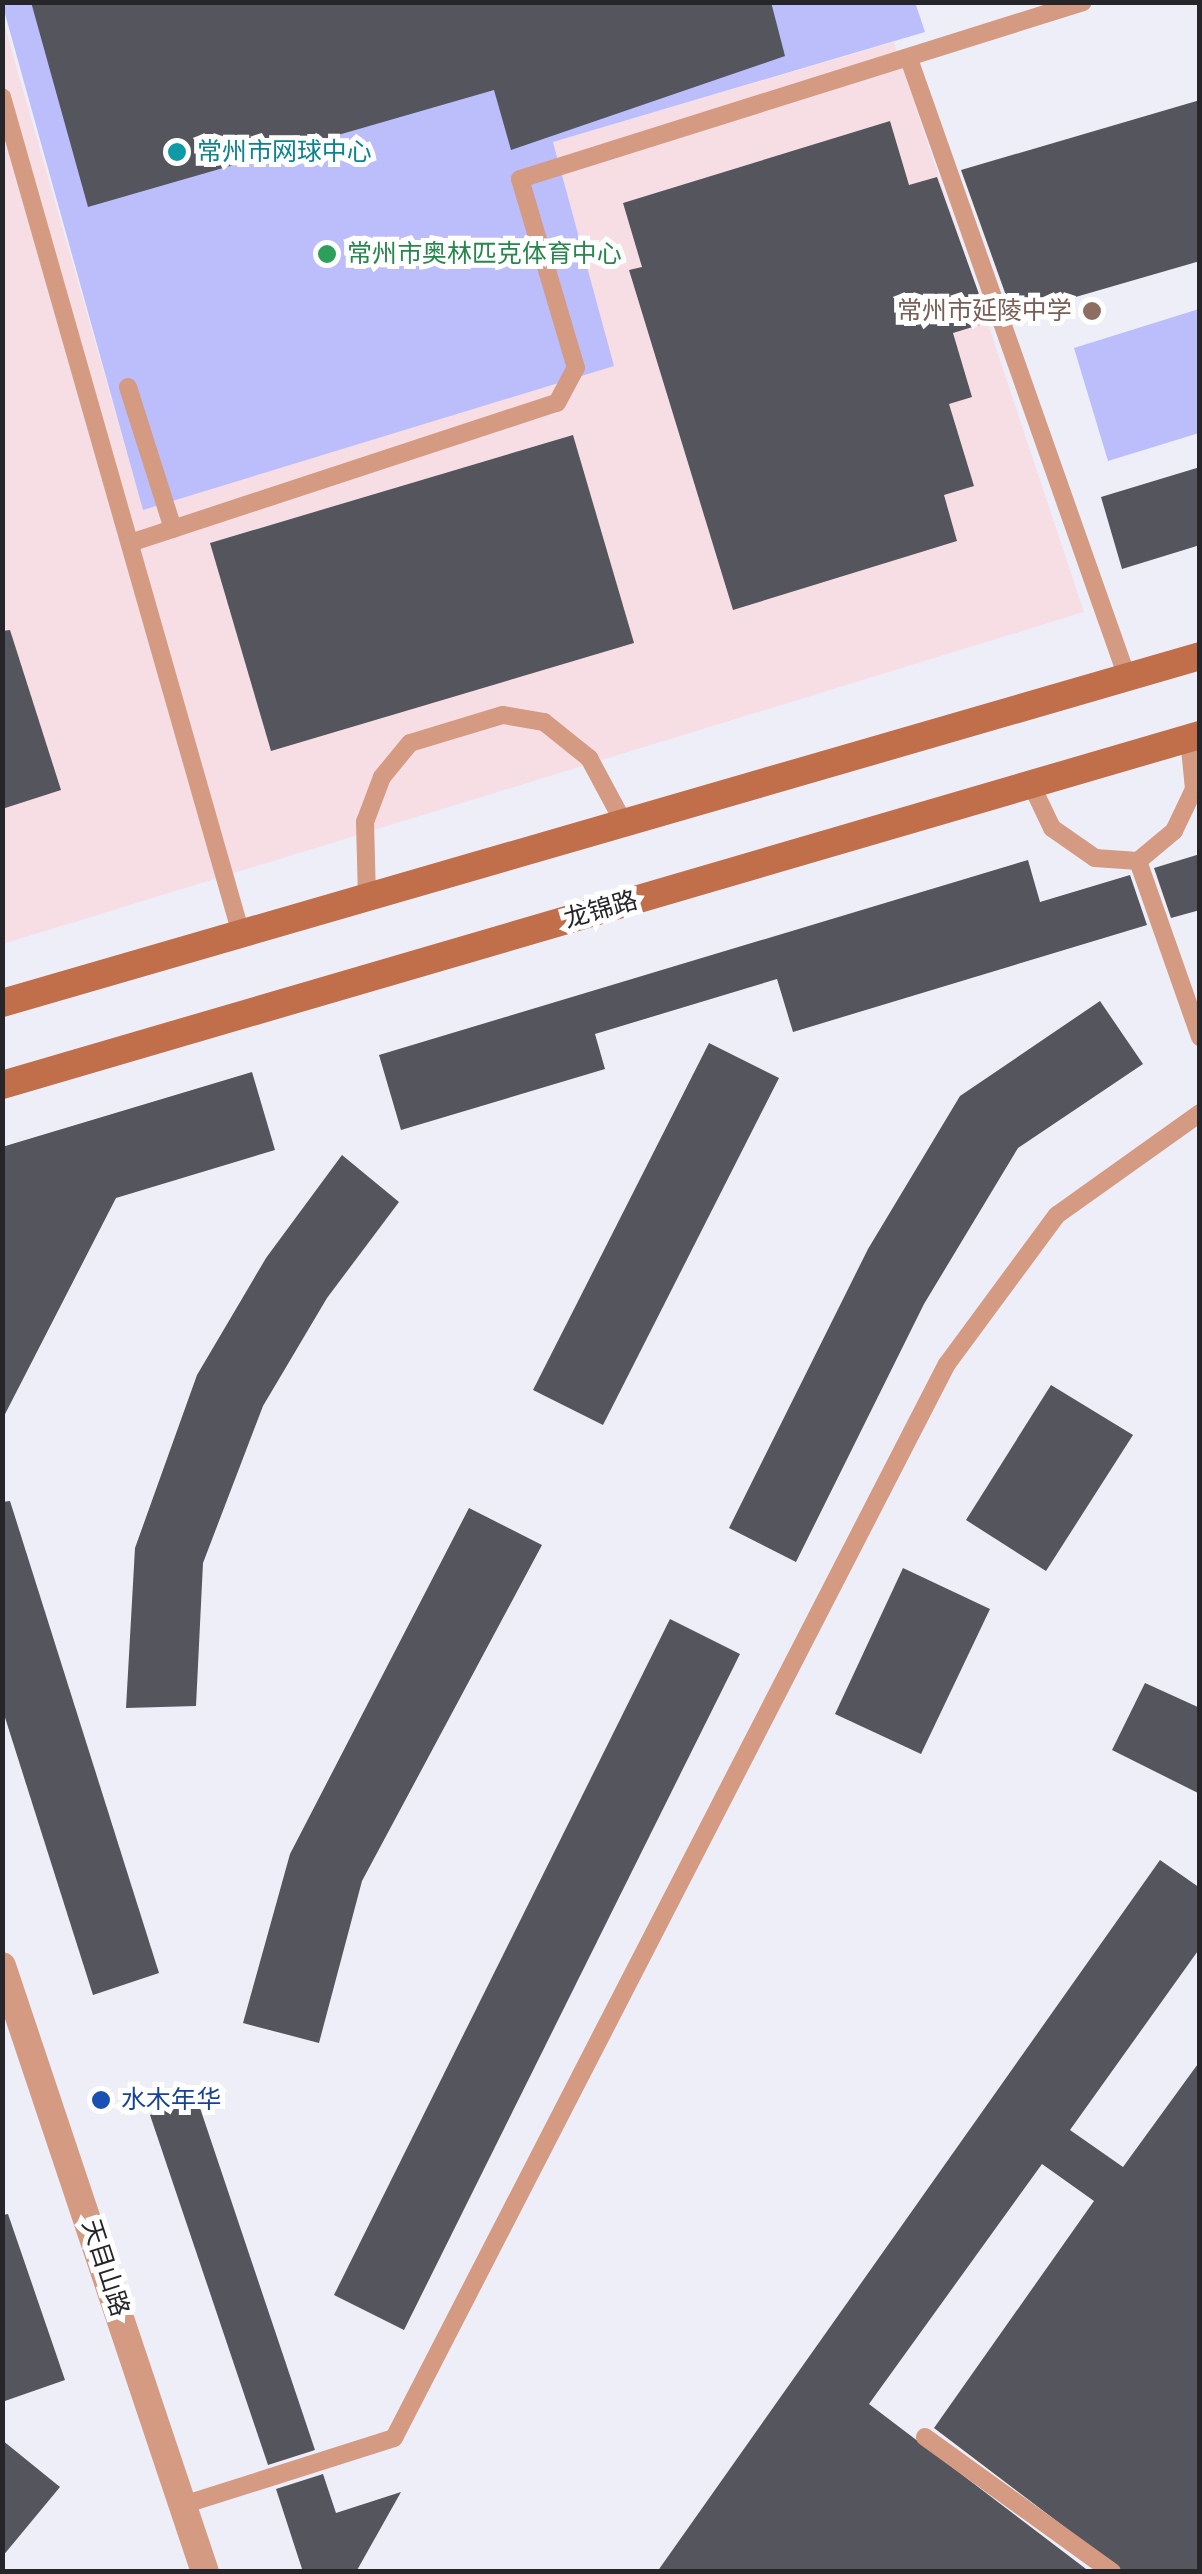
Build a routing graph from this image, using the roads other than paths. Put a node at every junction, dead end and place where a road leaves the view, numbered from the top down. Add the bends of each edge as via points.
1 (1083, 2) edge
2 (909, 60) junction
3 (2, 97) edge
4 (128, 388) dead end
5 (172, 529) junction
6 (130, 543) junction
7 (1200, 656) edge
8 (1127, 677) junction
9 (1194, 737) edge
10 (1031, 784) junction
11 (624, 823) junction
12 (1138, 861) junction
13 (367, 898) junction
14 (242, 934) junction
15 (2, 1003) edge
16 (1200, 1037) edge
17 (2, 1085) edge
18 (1200, 1113) edge
19 (2, 1966) edge
20 (926, 2437) dead end
21 (183, 2505) junction
22 (205, 2572) edge
23 (1112, 2572) edge

1 - 2 lane
2 - 5 lane via 520,179 576,368 557,403
2 - 8 lane
3 - 6 lane
4 - 5 lane
5 - 6 lane
6 - 14 lane
7 - 8 main road
8 - 11 main road
9 - 10 main road, 龙锦路
9 - 12 lane via 1194,789 1174,831
10 - 12 lane via 1052,828 1095,858
10 - 17 main road, 龙锦路
11 - 13 main road
11 - 13 lane via 589,758 544,722 503,715 410,743 382,777 365,822
12 - 16 lane
13 - 14 main road
14 - 15 main road
18 - 21 lane via 1057,1215 947,1364 394,2438
19 - 21 street, 天目山路
20 - 23 lane
21 - 22 street, 天目山路

